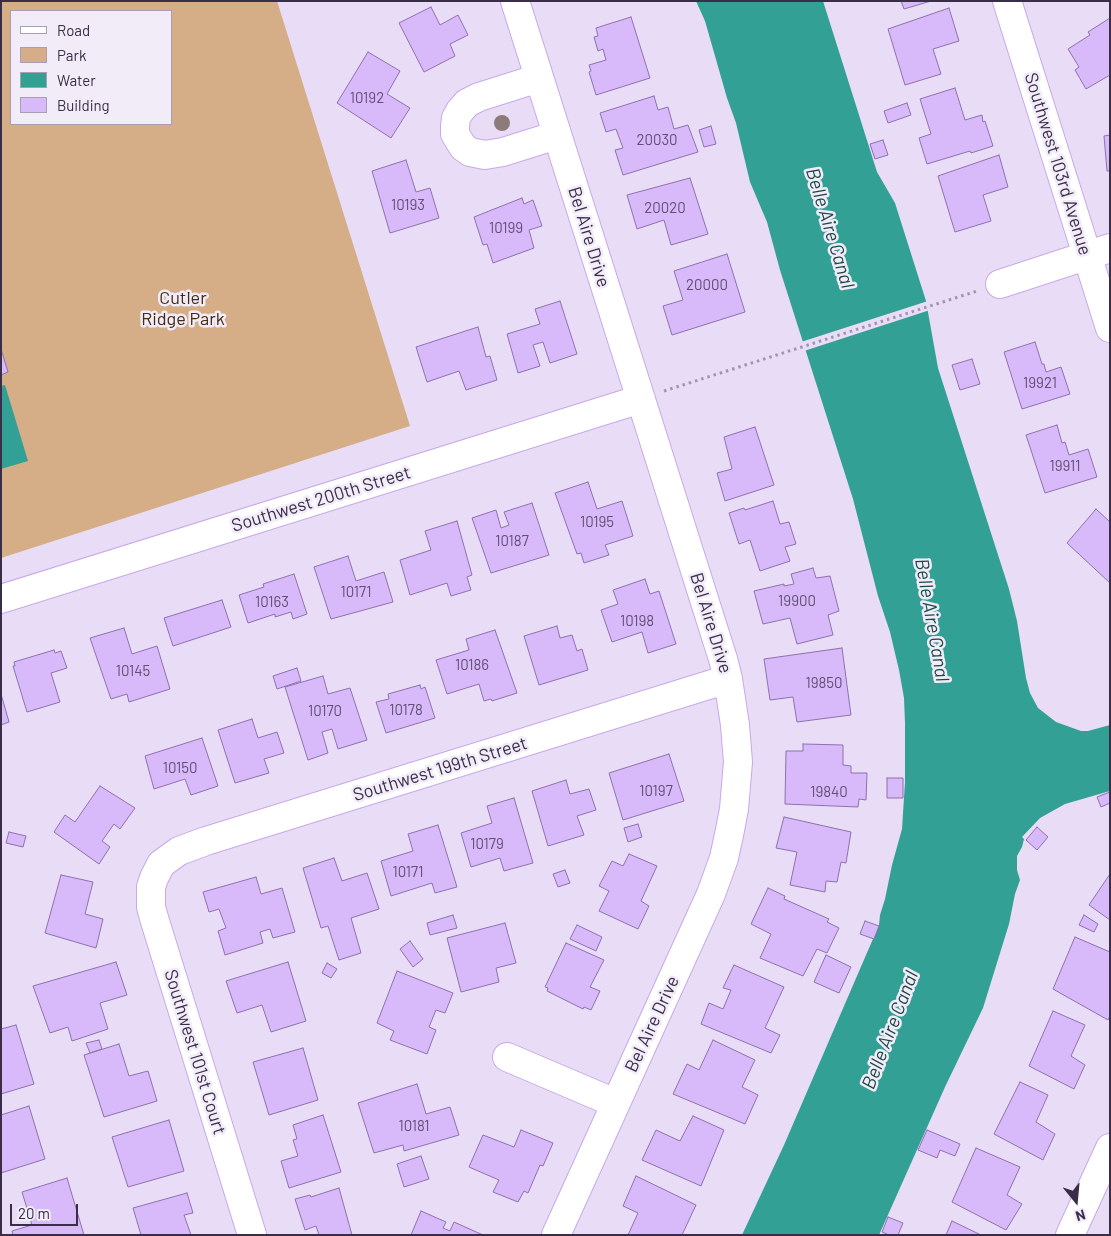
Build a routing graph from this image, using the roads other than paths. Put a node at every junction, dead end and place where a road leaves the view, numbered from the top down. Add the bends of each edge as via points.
1 (515, 1) edge
2 (1007, 1) edge
3 (539, 78) junction
4 (557, 135) junction
5 (1098, 251) edge
6 (1000, 284) road end
7 (1110, 328) edge
8 (652, 395) junction
9 (1, 599) edge
10 (728, 678) junction
11 (158, 870) joint
12 (507, 1057) dead end
13 (616, 1103) junction
14 (1110, 1148) edge
15 (252, 1235) edge
16 (556, 1235) edge
17 (1070, 1235) edge

1 - 3 street, Bel Aire Drive
2 - 5 street, Southwest 103rd Avenue
3 - 4 street, Bel Aire Drive
3 - 4 street via 467,103 456,118 455,134 470,152 485,155
4 - 8 street, Bel Aire Drive
5 - 6 street
5 - 7 street, Southwest 103rd Avenue
8 - 9 street, Southwest 200th Street
8 - 10 street, Bel Aire Drive
10 - 11 street, Southwest 199th Street via 199,843 172,855
10 - 13 street, Bel Aire Drive via 738,762 734,809 724,858 712,894
11 - 15 street, Southwest 101st Court via 150,896 154,918
12 - 13 street
13 - 16 street, Bel Aire Drive
14 - 17 street

